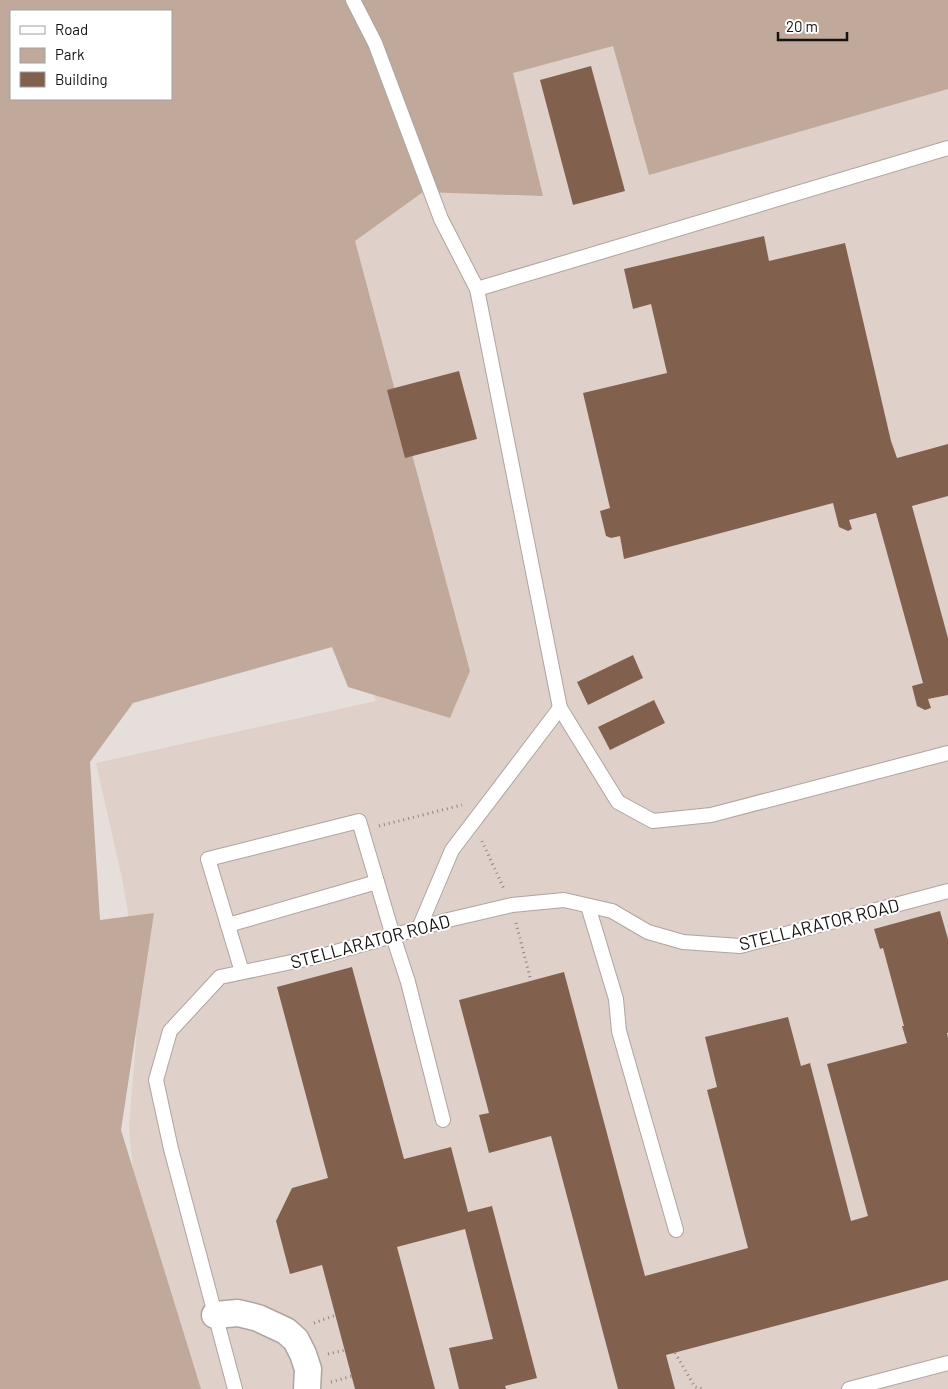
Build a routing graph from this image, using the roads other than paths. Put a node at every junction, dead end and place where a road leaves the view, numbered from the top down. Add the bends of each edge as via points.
1 (353, 0) edge
2 (948, 148) edge
3 (477, 289) junction
4 (560, 708) junction
5 (948, 754) edge
6 (376, 882) junction
7 (948, 891) edge
8 (588, 906) junction
9 (228, 924) junction
10 (419, 928) junction
11 (392, 936) junction
12 (242, 972) junction
13 (443, 1120) dead end
14 (676, 1230) dead end
15 (215, 1315) junction
16 (948, 1363) edge
17 (316, 1386) edge
18 (236, 1389) edge
19 (850, 1389) edge

1 - 3 lane via 375,42 440,219
2 - 3 lane
3 - 4 lane
4 - 5 lane via 618,802 653,821 711,815
4 - 10 lane via 452,850
6 - 9 lane
6 - 9 lane via 359,821 208,859
6 - 11 lane
7 - 8 lane, STELLARATOR ROAD via 740,946 682,942 648,932 612,911
8 - 10 lane, STELLARATOR ROAD via 564,900 512,905
8 - 14 lane via 616,999 619,1031
9 - 12 lane
10 - 11 lane, STELLARATOR ROAD
11 - 12 lane, STELLARATOR ROAD via 325,955
11 - 13 lane via 408,982
12 - 15 lane, STELLARATOR ROAD via 220,977 170,1031 156,1080
15 - 17 street via 238,1313 286,1331 296,1340
15 - 18 lane, STELLARATOR ROAD
16 - 19 lane

